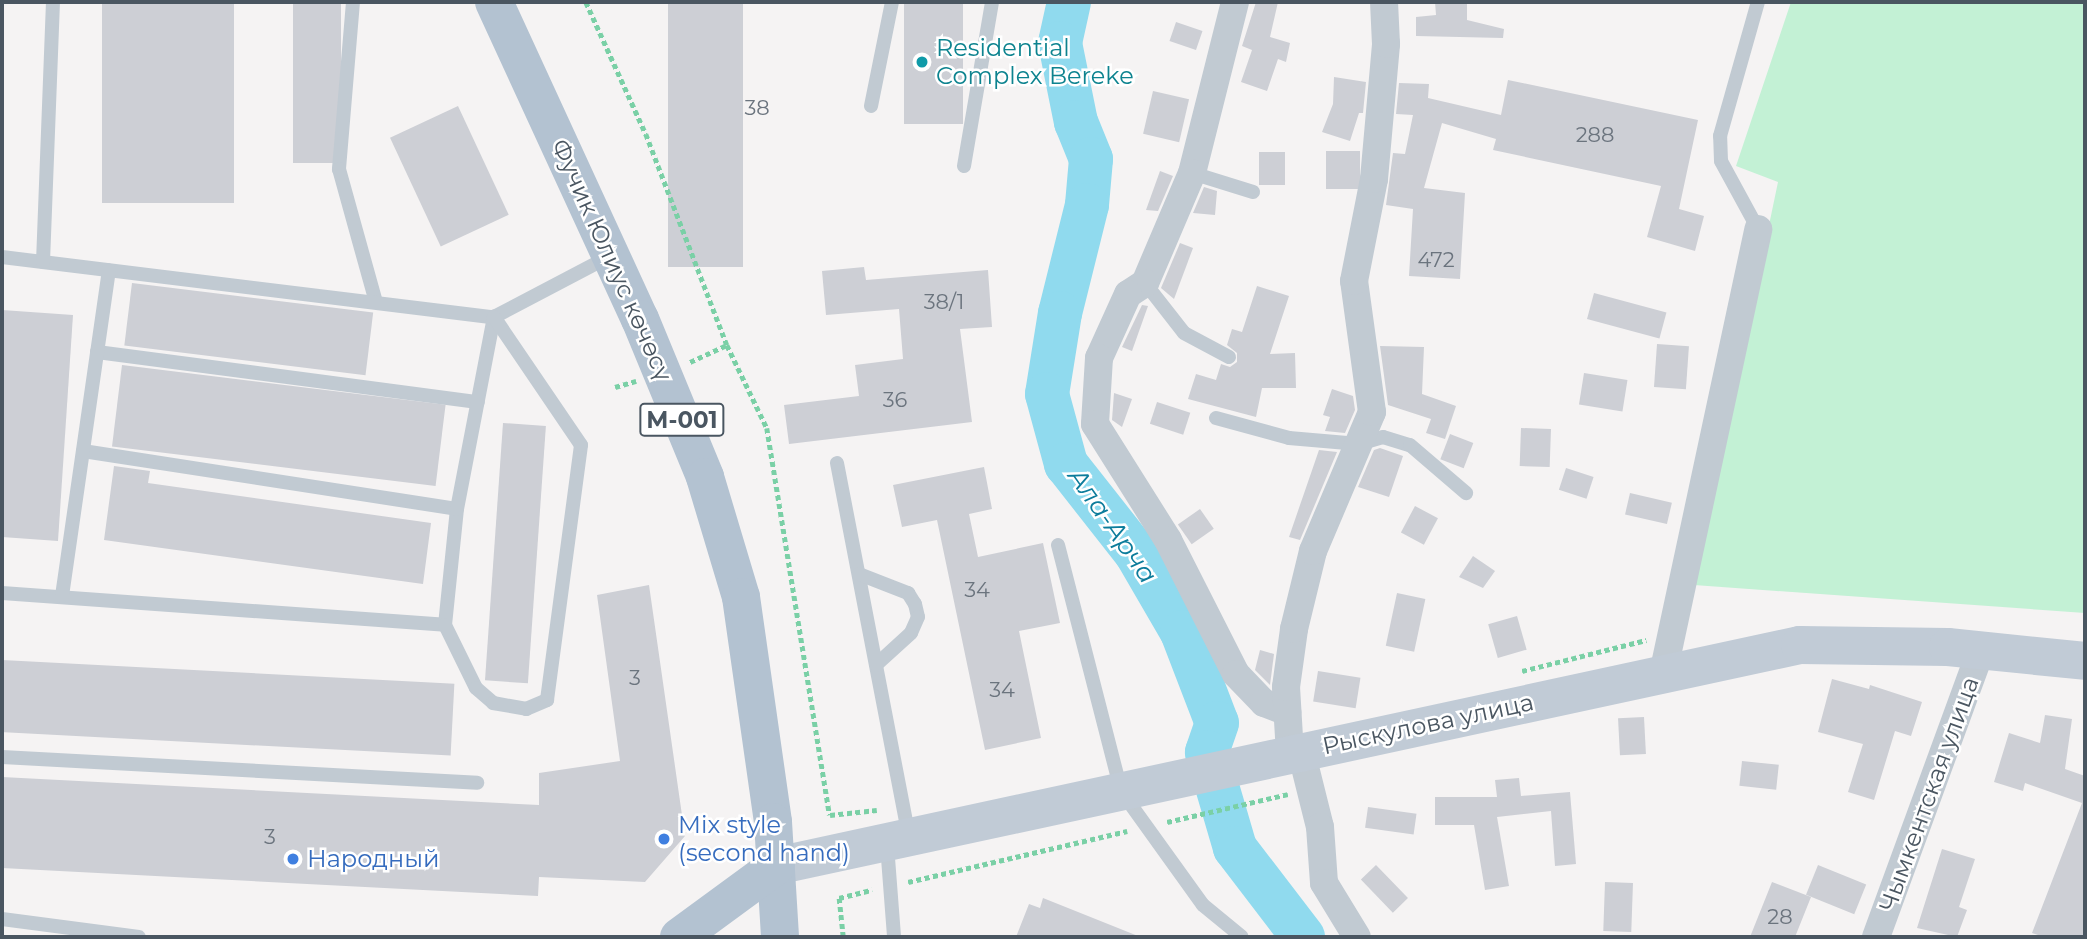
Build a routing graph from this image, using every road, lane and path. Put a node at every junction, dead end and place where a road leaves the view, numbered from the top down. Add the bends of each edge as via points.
1 (53, 2) edge
2 (353, 2) edge
3 (494, 2) edge
4 (586, 2) edge
5 (892, 2) edge
6 (992, 2) edge
7 (1234, 2) edge
8 (1384, 2) edge
9 (1758, 2) edge
10 (872, 106) dead end
11 (964, 166) dead end
12 (1192, 173) junction
13 (1253, 192) dead end
14 (1758, 229) joint
15 (612, 256) junction
16 (2, 257) edge
17 (43, 262) junction
18 (109, 270) junction
19 (1145, 283) junction
20 (376, 302) junction
21 (494, 317) junction
22 (97, 352) junction
23 (1229, 357) dead end
24 (478, 402) junction
25 (1216, 418) dead end
26 (1359, 444) junction
27 (83, 451) junction
28 (837, 463) dead end
29 (1465, 493) dead end
30 (457, 509) junction
31 (1058, 545) dead end
32 (859, 574) junction
33 (2, 593) edge
34 (62, 596) junction
35 (445, 625) junction
36 (1981, 650) junction
37 (2085, 661) edge
38 (876, 665) junction
39 (1664, 674) junction
40 (1287, 712) junction
41 (1285, 755) junction
42 (2, 757) edge
43 (477, 783) dead end
44 (1121, 791) junction
45 (1293, 792) dead end
46 (831, 815) dead end
47 (1146, 827) junction
48 (898, 841) junction
49 (776, 866) junction
50 (890, 886) junction
51 (2, 919) edge
52 (139, 937) edge
53 (679, 937) edge
54 (780, 937) edge
55 (843, 937) edge
56 (894, 937) edge
57 (1242, 937) edge
58 (1357, 937) edge
59 (1877, 937) edge

1 - 17 lane
2 - 20 lane via 339,169
3 - 15 main road, Фучик Юлиус көчөсү / М-001
4 - 46 path via 646,135 727,345 767,428
5 - 10 lane
6 - 11 lane
7 - 12 street
8 - 26 street via 1386,44 1374,179 1354,281 1372,412
9 - 14 lane via 1720,136 1721,161
12 - 13 lane
12 - 19 street
14 - 39 street
15 - 21 lane
15 - 49 main road, Фучик Юлиус көчөсү / М-001 via 705,477 741,597
16 - 17 lane
17 - 18 lane
18 - 20 lane
18 - 22 lane
19 - 23 lane via 1184,333
19 - 40 street via 1128,294 1099,358 1095,424 1168,540 1240,681 1264,703
20 - 21 lane
21 - 24 lane
21 - 35 lane via 580,445 547,699 526,709 493,704 476,688
22 - 24 lane
22 - 27 lane
24 - 30 lane
25 - 26 lane via 1289,438
26 - 29 lane via 1383,437 1410,445
26 - 40 street via 1313,551 1294,629
27 - 30 lane
27 - 34 lane
28 - 32 lane
30 - 35 lane
31 - 44 lane
32 - 38 lane
32 - 38 lane via 908,593 918,617 911,633
33 - 34 lane
34 - 35 lane
36 - 37 main road, Рыскулова улица
36 - 39 main road, Рыскулова улица via 1800,645
36 - 59 street, Чымкентская улица
38 - 48 lane
39 - 41 main road, Рыскулова улица
40 - 41 street
41 - 44 main road, Рыскулова улица
41 - 58 street via 1320,827 1324,883
42 - 43 lane
44 - 47 lane
44 - 48 main road, Рыскулова улица
45 - 47 path
47 - 50 path
47 - 57 lane via 1203,905
48 - 49 main road, Рыскулова улица
48 - 50 lane
49 - 53 main road
49 - 54 main road, Фучик Юлиус көчөсү / М-001
50 - 55 path via 839,898
50 - 56 lane
51 - 52 lane

